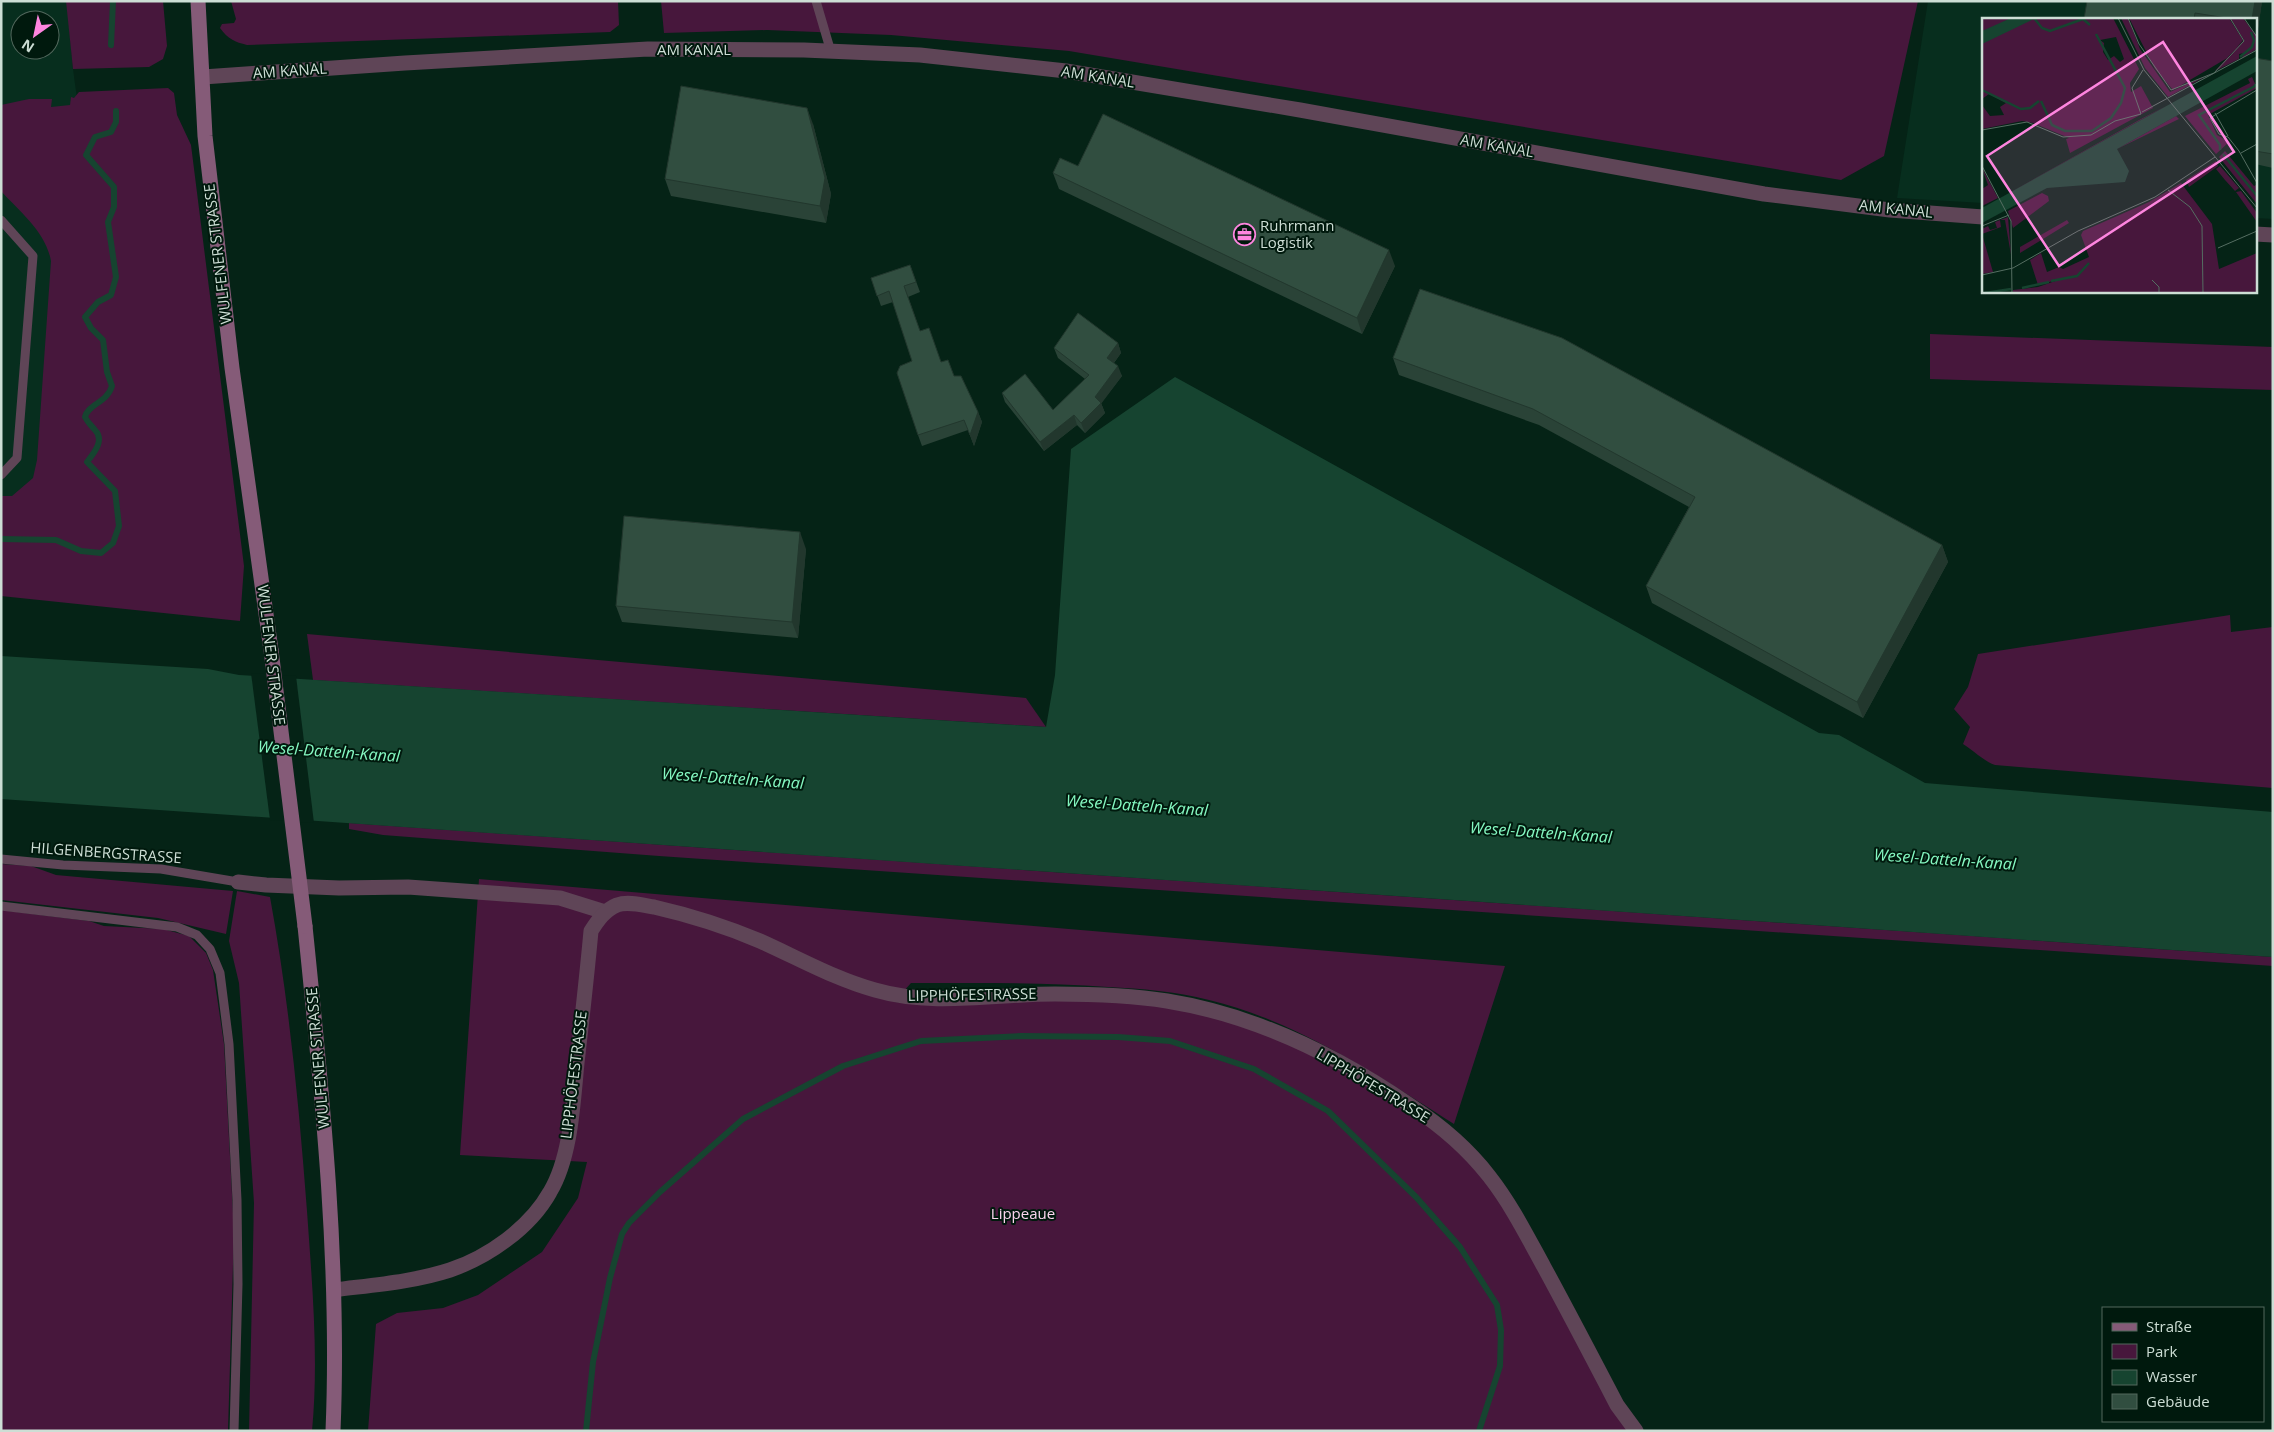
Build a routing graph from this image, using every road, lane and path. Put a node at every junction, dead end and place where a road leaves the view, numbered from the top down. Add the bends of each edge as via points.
1 (198, 1) edge
2 (816, 1) edge
3 (831, 52) junction
4 (203, 77) junction
5 (1982, 217) edge
6 (1, 220) edge
7 (2256, 234) edge
8 (2273, 235) edge
9 (1, 475) edge
10 (1, 859) edge
11 (238, 882) joint
12 (1, 906) edge
13 (605, 912) junction
14 (334, 1290) junction
15 (234, 1431) edge
16 (333, 1431) edge
17 (1636, 1431) edge

1 - 4 main road, WULFENER STRASSE
2 - 3 lane
3 - 4 street, AM KANAL via 634,50
3 - 5 street, AM KANAL via 920,55 1066,71 1764,194 1890,210
4 - 14 main road, WULFENER STRASSE, bridge via 204,136 227,330 305,926 323,1105
6 - 9 lane via 33,256 17,458
7 - 8 street
10 - 11 lane, HILGENBERGSTRASSE via 161,869
11 - 13 street via 560,898
12 - 15 lane via 177,927 197,935 210,949 220,973 229,1044 237,1200
13 - 14 street, LIPPHÖFESTRASSE via 591,931 572,1113 562,1163 550,1193 528,1221 493,1249 450,1270
13 - 17 street, LIPPHÖFESTRASSE via 628,903 670,911 758,940 855,984 901,996 1109,996 1206,1009 1272,1031 1336,1061 1426,1116 1488,1175 1513,1210 1617,1404
14 - 16 main road, WULFENER STRASSE

